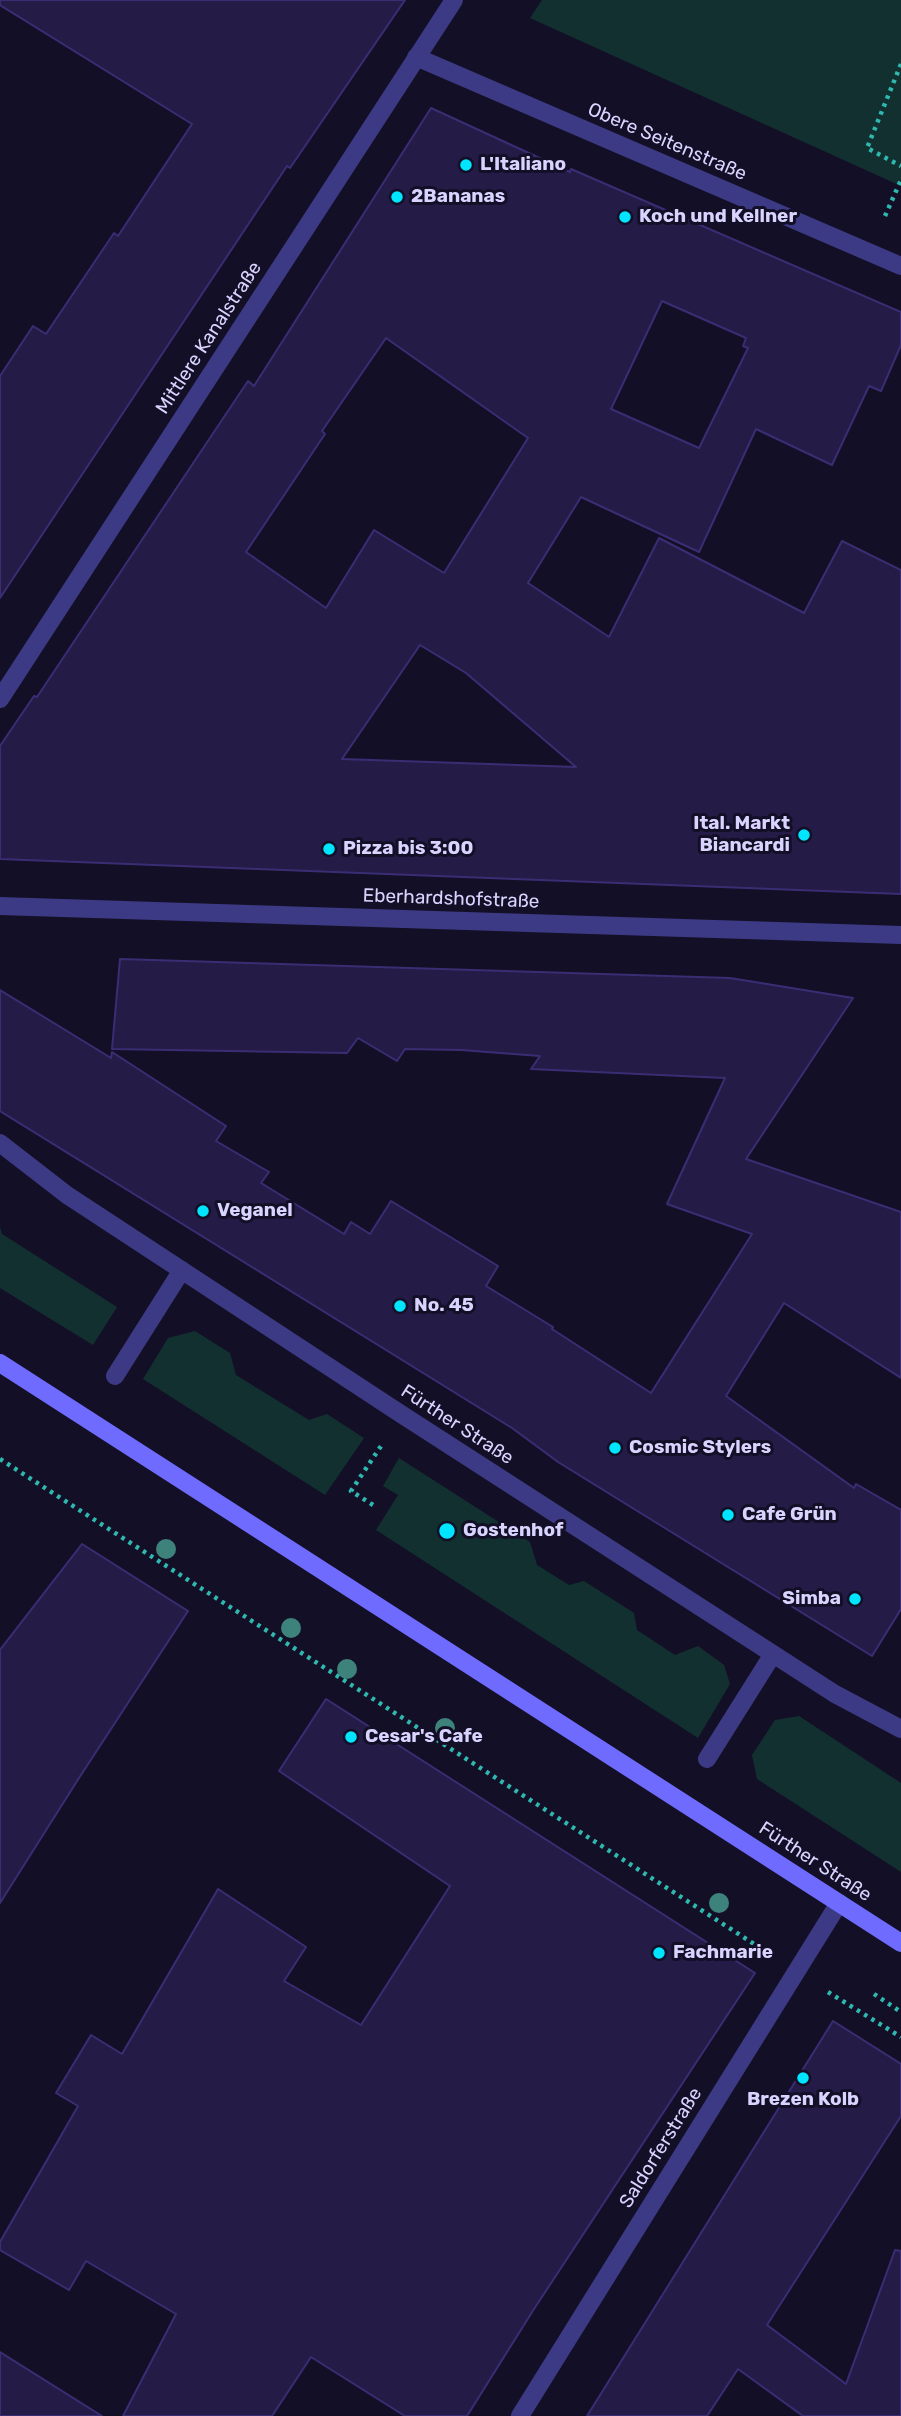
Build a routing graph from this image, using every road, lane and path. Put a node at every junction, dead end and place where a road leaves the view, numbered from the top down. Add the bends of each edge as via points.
1 (454, 0) edge
2 (416, 57) junction
3 (901, 64) edge
4 (901, 166) edge
5 (901, 265) edge
6 (0, 699) edge
7 (0, 906) edge
8 (901, 935) edge
9 (0, 1143) edge
10 (182, 1270) junction
11 (0, 1363) edge
12 (115, 1376) dead end
13 (401, 1414) junction
14 (0, 1459) edge
15 (373, 1505) dead end
16 (773, 1654) junction
17 (901, 1729) edge
18 (707, 1759) dead end
19 (839, 1903) junction
20 (901, 1942) edge
21 (795, 1971) junction
22 (874, 1994) dead end
23 (901, 2012) edge
24 (901, 2037) edge
25 (520, 2416) edge

1 - 2 street, Mittlere Kanalstraße
2 - 5 street, Obere Seitenstraße
2 - 6 street, Mittlere Kanalstraße
3 - 4 path via 867,148
7 - 8 street, Eberhardshofstraße
9 - 10 street, Fürther Straße via 67,1195
10 - 12 street
10 - 13 street, Fürther Straße
11 - 19 main road, Fürther Straße
13 - 15 path via 351,1491
13 - 16 street, Fürther Straße
14 - 21 path
16 - 17 street, Fürther Straße
16 - 18 street
19 - 20 main road, Fürther Straße
19 - 21 street, Saldorferstraße
21 - 24 path
21 - 25 street, Saldorferstraße
22 - 23 path

